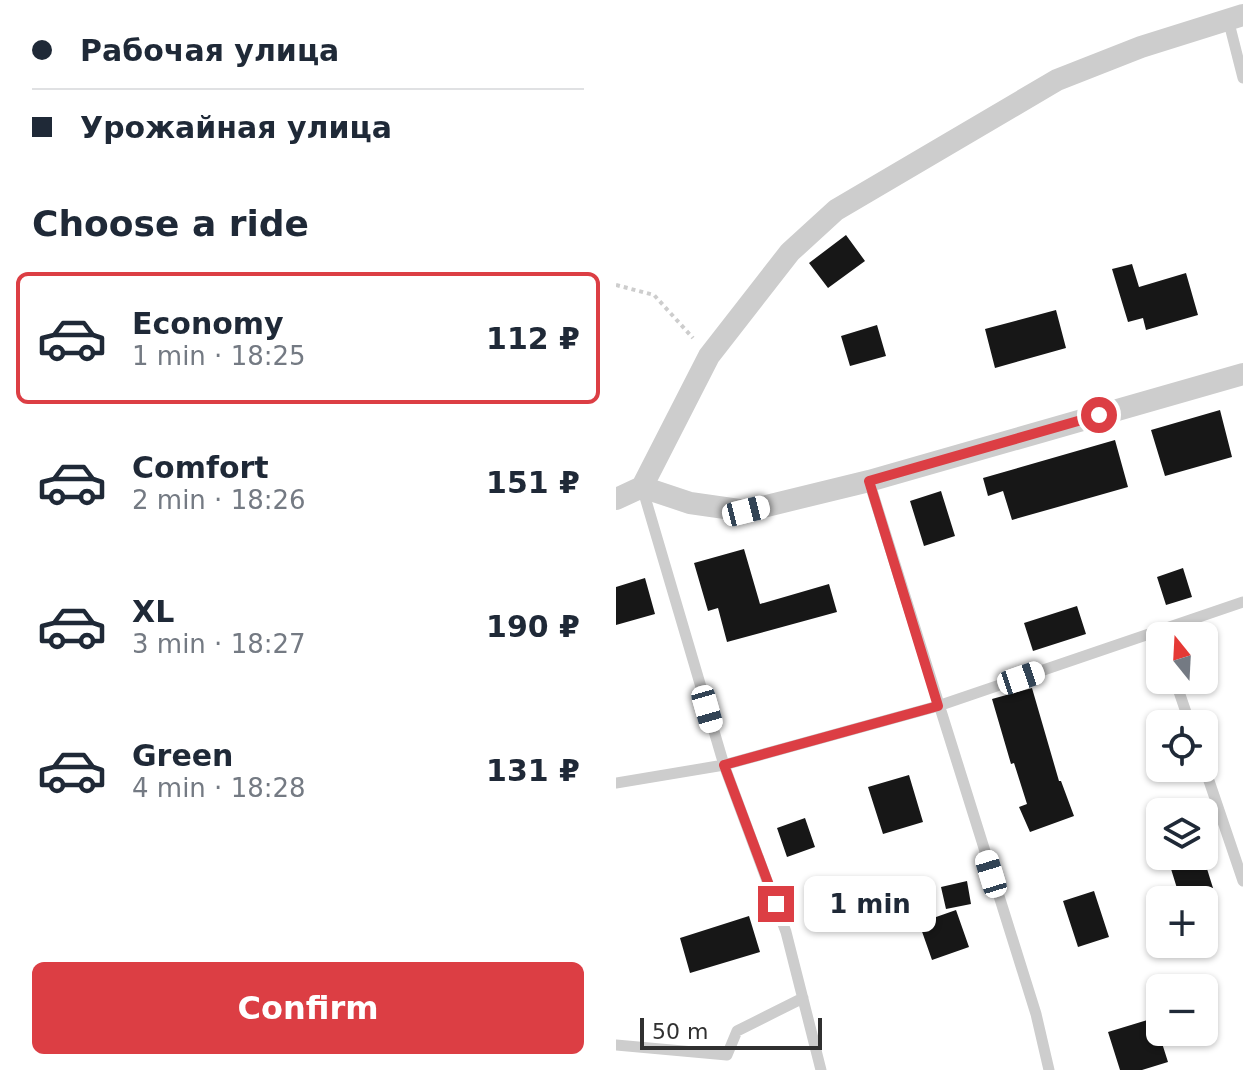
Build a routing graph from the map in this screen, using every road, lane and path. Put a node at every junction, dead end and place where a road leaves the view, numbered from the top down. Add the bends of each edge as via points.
1 (1236, 17) edge
2 (1243, 78) edge
3 (616, 285) edge
4 (709, 356) junction
5 (1243, 374) edge
6 (869, 481) junction
7 (642, 487) junction
8 (616, 499) edge
9 (1243, 602) edge
10 (1190, 622) edge
11 (1146, 638) edge
12 (938, 706) junction
13 (724, 765) junction
14 (1209, 782) edge
15 (616, 783) edge
16 (1243, 881) edge
17 (803, 998) junction
18 (616, 1045) edge
19 (821, 1070) edge
20 (1049, 1070) edge

1 - 2 lane
1 - 4 street via 1057,80 836,210 790,252
3 - 4 path via 654,295
4 - 7 street
5 - 6 street
6 - 7 street via 746,511 690,503
6 - 12 lane
7 - 8 street
7 - 13 lane
9 - 10 lane
11 - 12 lane
12 - 13 lane
12 - 20 lane
13 - 15 lane
13 - 17 lane via 786,932
14 - 16 lane
17 - 18 lane via 737,1031 727,1055
17 - 19 lane

